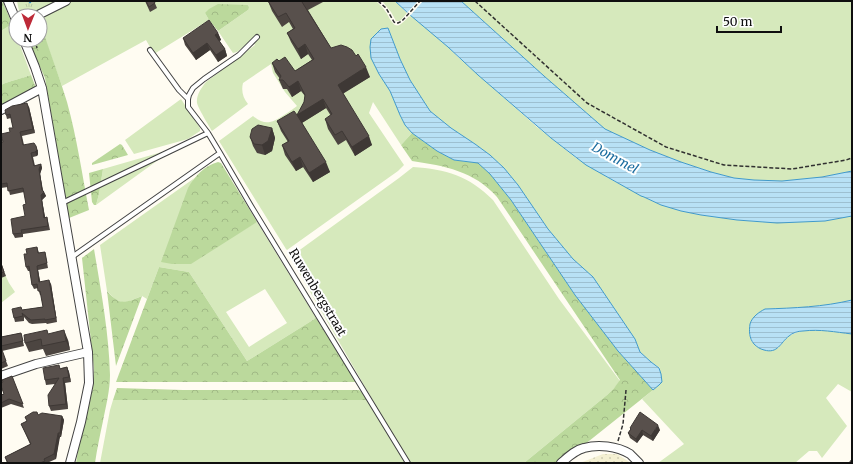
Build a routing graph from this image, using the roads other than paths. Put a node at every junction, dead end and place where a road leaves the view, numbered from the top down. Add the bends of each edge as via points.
1 (66, 1) edge
2 (48, 10) edge
3 (257, 37) dead end
4 (27, 48) edge
5 (150, 50) dead end
6 (42, 88) junction
7 (188, 99) junction
8 (1, 110) edge
9 (208, 133) junction
10 (220, 153) junction
11 (62, 203) junction
12 (72, 257) junction
13 (88, 352) junction
14 (1, 376) edge
15 (70, 463) edge
16 (408, 463) edge
17 (561, 463) edge
18 (639, 463) edge

1 - 2 street
3 - 7 lane via 239,54 204,79 194,88
4 - 6 street
5 - 7 lane
6 - 8 street
6 - 11 street
7 - 9 lane, Ruwenbergstraat via 188,106
9 - 10 lane, Ruwenbergstraat
9 - 11 lane
10 - 12 lane
10 - 16 lane, Ruwenbergstraat
11 - 12 street
12 - 13 street
13 - 14 street via 36,364
13 - 15 street via 89,383
17 - 18 street via 583,448 598,446 630,454

